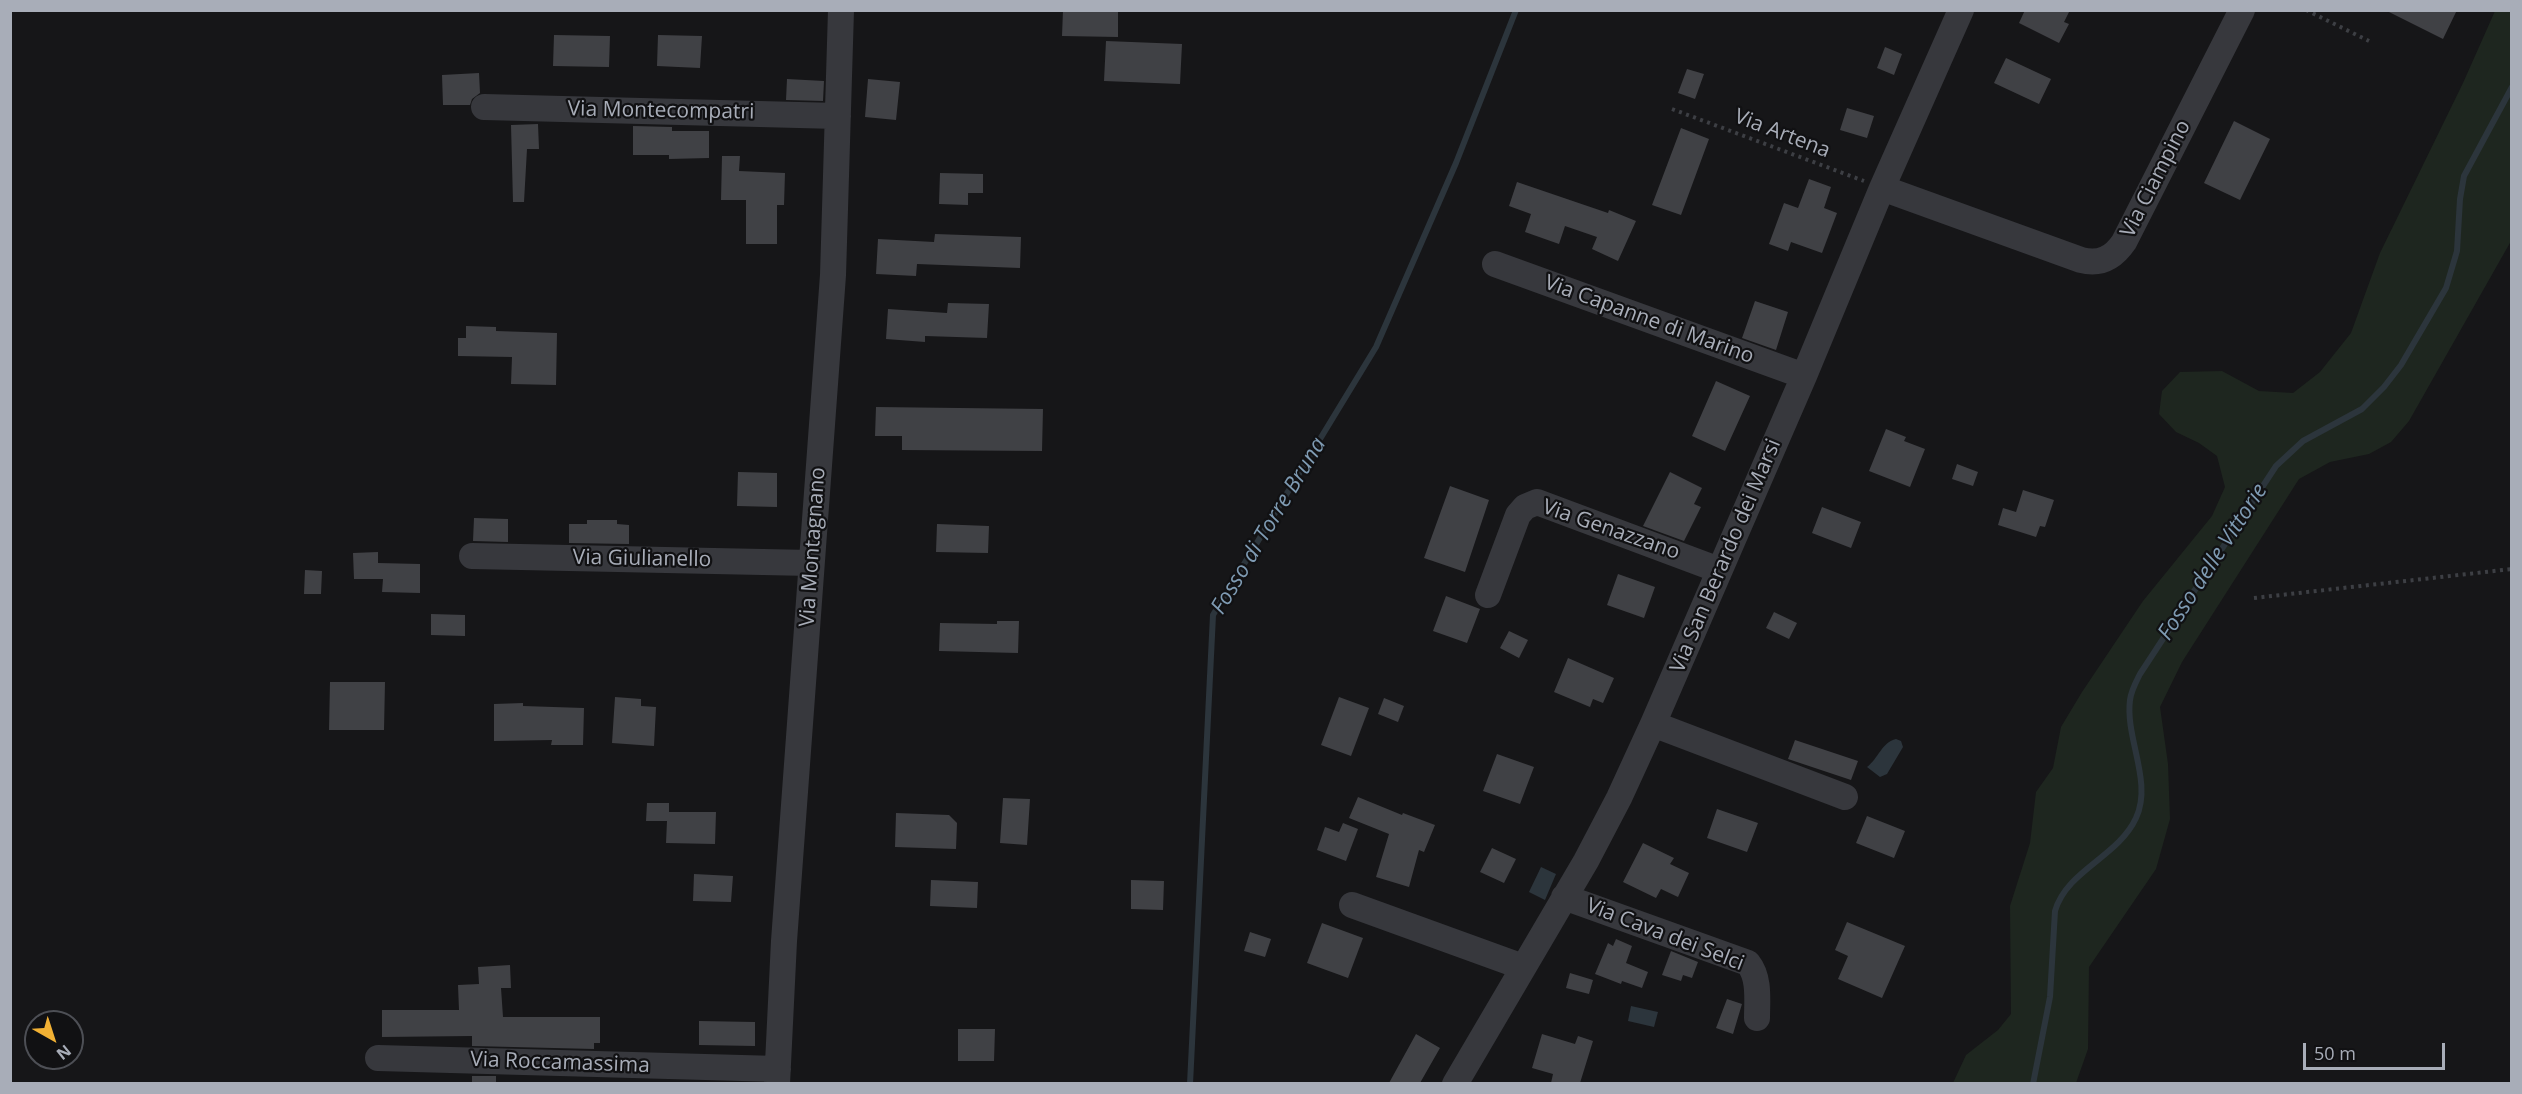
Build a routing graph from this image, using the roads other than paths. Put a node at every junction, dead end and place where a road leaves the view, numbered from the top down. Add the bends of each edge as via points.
1 (841, 10) edge
2 (1961, 10) edge
3 (2242, 10) edge
4 (484, 107) dead end
5 (838, 116) junction
6 (1881, 188) junction
7 (1495, 264) dead end
8 (1804, 376) junction
9 (472, 556) dead end
10 (812, 563) junction
11 (1719, 570) junction
12 (1488, 595) dead end
13 (1653, 724) junction
14 (1845, 797) dead end
15 (1564, 897) junction
16 (1352, 905) dead end
17 (1523, 967) junction
18 (1757, 1018) dead end
19 (378, 1058) dead end
20 (777, 1076) edge
21 (1455, 1083) edge

1 - 5 street, Via Montagnano
2 - 6 street, Via San Berardo dei Marsi
3 - 6 street, Via Ciampino via 2124,242 2108,258 2081,260
4 - 5 street, Via Montecompatri
5 - 10 street, Via Montagnano via 833,275
6 - 8 street, Via San Berardo dei Marsi
7 - 8 street, Via Capanne di Marino
8 - 11 street, Via San Berardo dei Marsi
9 - 10 street, Via Giulianello
10 - 20 street, Via Montagnano via 784,929
11 - 12 street, Via Genazzano via 1537,502 1518,515
11 - 13 street, Via San Berardo dei Marsi
13 - 14 street
13 - 15 street, Via San Berardo dei Marsi via 1607,822
15 - 17 street, Via San Berardo dei Marsi
15 - 18 street, Via Cava dei Selci via 1748,963 1756,982
16 - 17 street
17 - 21 street, Via San Berardo dei Marsi
19 - 20 street, Via Roccamassima

